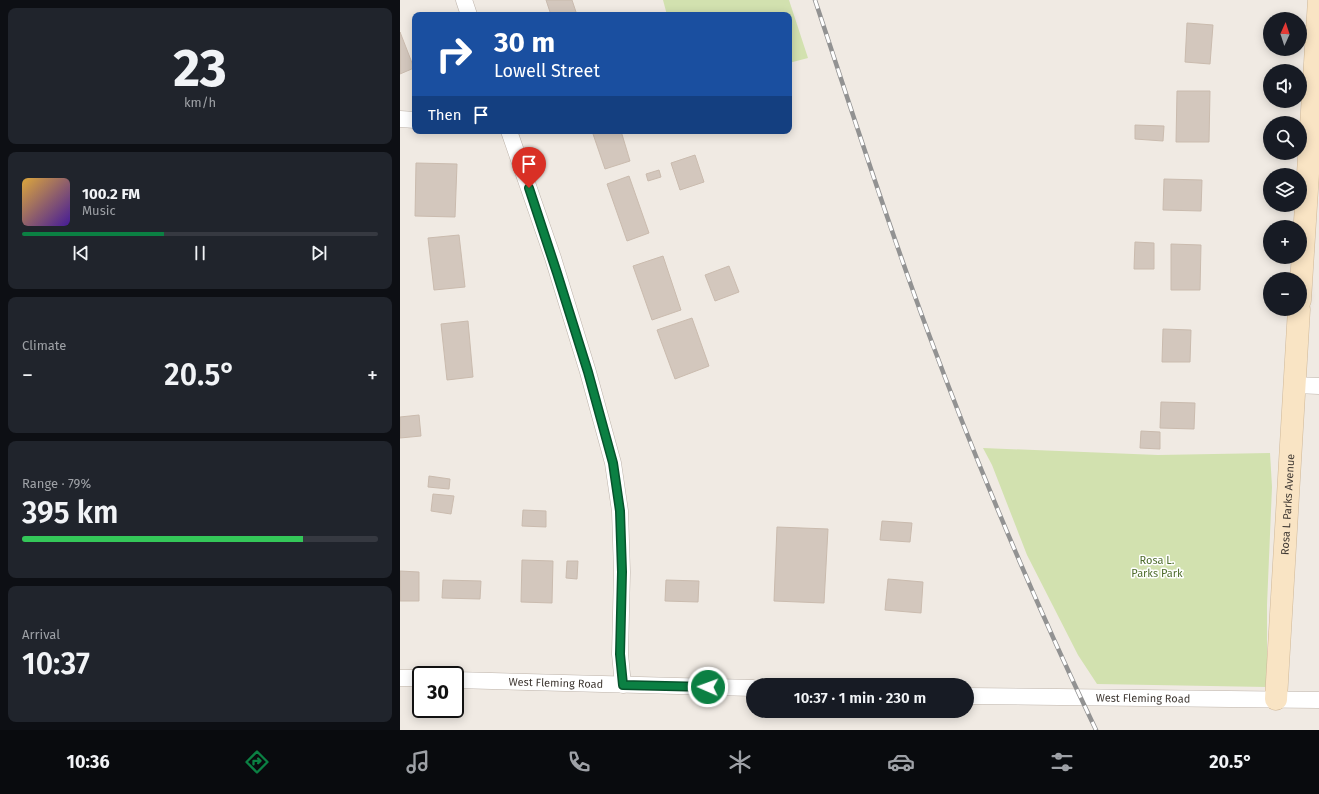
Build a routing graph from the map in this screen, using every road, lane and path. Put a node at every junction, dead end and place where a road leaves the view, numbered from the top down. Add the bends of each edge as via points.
1 (464, 0) edge
2 (1319, 0) edge
3 (468, 12) edge
4 (400, 119) edge
5 (412, 120) edge
6 (510, 134) edge
7 (1302, 272) edge
8 (1300, 316) edge
9 (1295, 385) junction
10 (1319, 386) edge
11 (400, 678) edge
12 (412, 678) edge
13 (464, 680) edge
14 (623, 685) junction
15 (746, 688) edge
16 (974, 696) edge
17 (1276, 699) junction
18 (1319, 700) edge

1 - 3 street
2 - 7 street
4 - 5 street
6 - 14 street via 553,258 613,463 620,511 620,654
8 - 9 street, Rosa L Parks Avenue
9 - 10 street
9 - 17 street, Rosa L Parks Avenue
11 - 12 street
13 - 14 street, West Fleming Road
14 - 15 street, West Fleming Road
16 - 17 street, West Fleming Road
17 - 18 street, West Fleming Road

